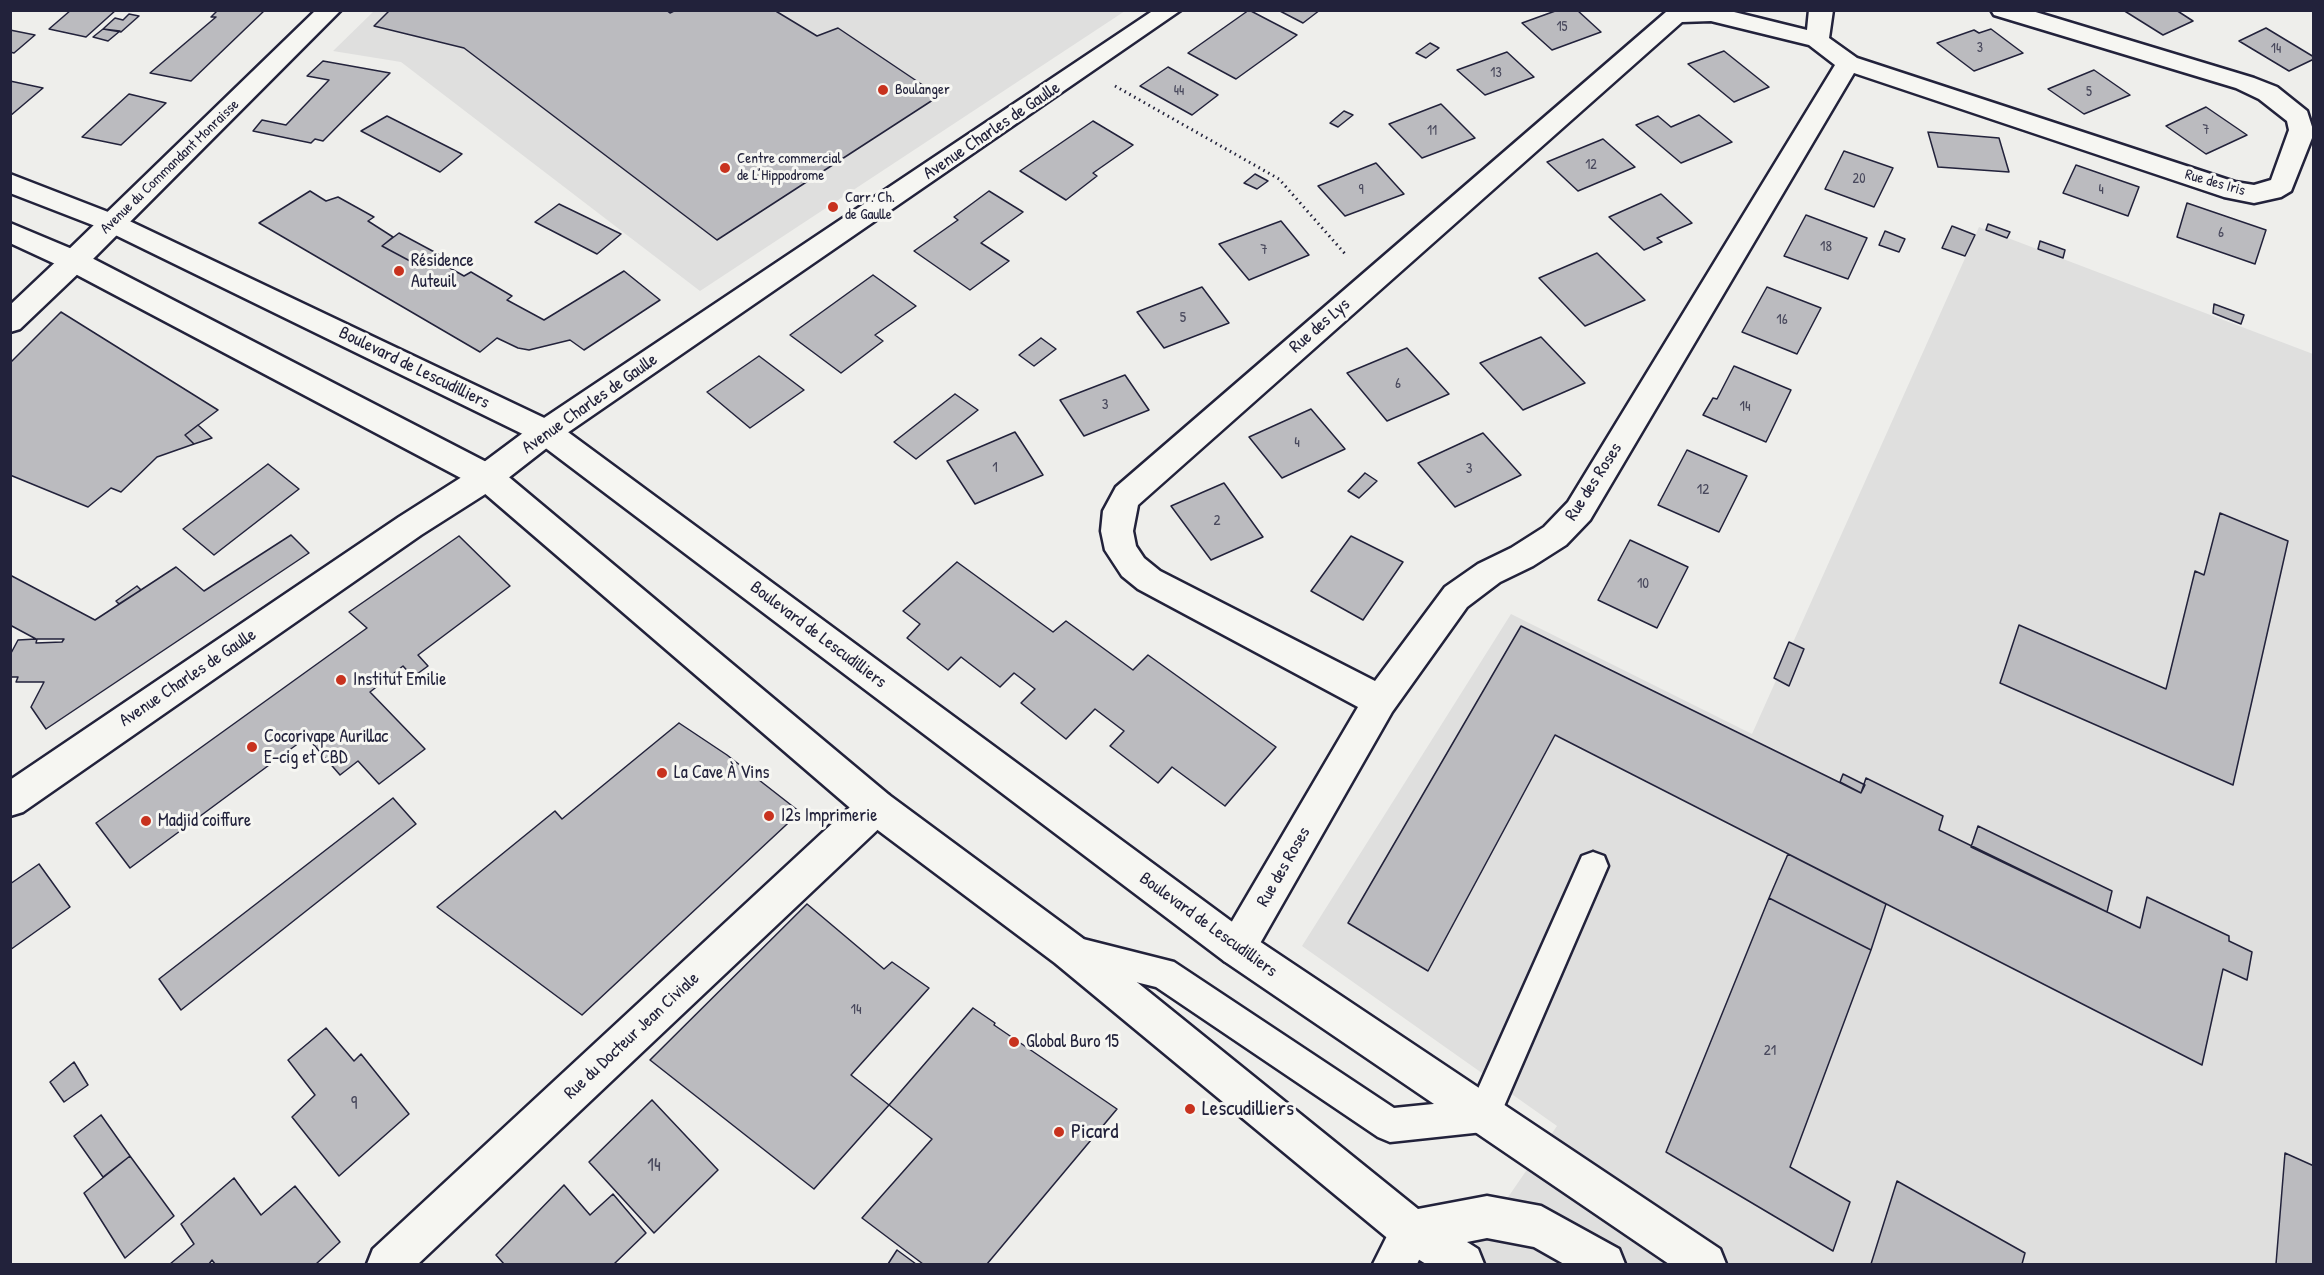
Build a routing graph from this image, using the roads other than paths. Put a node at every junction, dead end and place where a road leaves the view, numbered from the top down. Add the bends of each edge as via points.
1 (330, 10) edge
2 (1170, 10) edge
3 (1821, 10) edge
4 (2002, 10) edge
5 (1817, 40) junction
6 (1848, 63) junction
7 (10, 183) edge
8 (112, 223) junction
9 (10, 232) edge
10 (74, 261) junction
11 (10, 322) edge
12 (546, 432) junction
13 (487, 477) junction
14 (1380, 701) junction
15 (10, 800) edge
16 (876, 807) junction
17 (1593, 866) dead end
18 (1237, 948) junction
19 (1068, 950) junction
20 (1483, 1115) junction
21 (1403, 1248) edge
22 (388, 1264) edge
23 (1463, 1264) edge
24 (1604, 1264) edge
25 (1705, 1264) edge

1 - 8 street, Avenue du Commandant Monraisse
2 - 12 street, Avenue Charles de Gaulle
3 - 5 street
4 - 6 street, Rue des Iris via 2268,93 2298,117 2302,130 2282,185 2254,194 2233,191
5 - 6 street, Rue des Iris
5 - 14 street, Rue des Lys via 1711,14 1674,17 1127,496 1119,511 1117,531 1121,550 1149,580
6 - 14 street, Rue des Roses via 1579,511 1555,536 1489,573 1456,597
7 - 8 street, Boulevard de Lescudilliers
8 - 10 street, Avenue du Commandant Monraisse
8 - 12 street, Boulevard de Lescudilliers
9 - 10 street
10 - 11 street, Avenue du Commandant Monraisse
10 - 13 street
12 - 13 street, Avenue Charles de Gaulle
12 - 18 street, Boulevard de Lescudilliers
13 - 15 street, Avenue Charles de Gaulle via 400,532
13 - 16 street
14 - 18 street, Rue des Roses
16 - 19 street
16 - 22 street, Rue du Docteur Jean Civiale
17 - 20 lane
18 - 20 street, Boulevard de Lescudilliers
19 - 20 lane via 1163,973 1390,1125
19 - 21 street
20 - 25 street, Boulevard de Lescudilliers
21 - 23 street
21 - 24 street via 1487,1217 1541,1227

